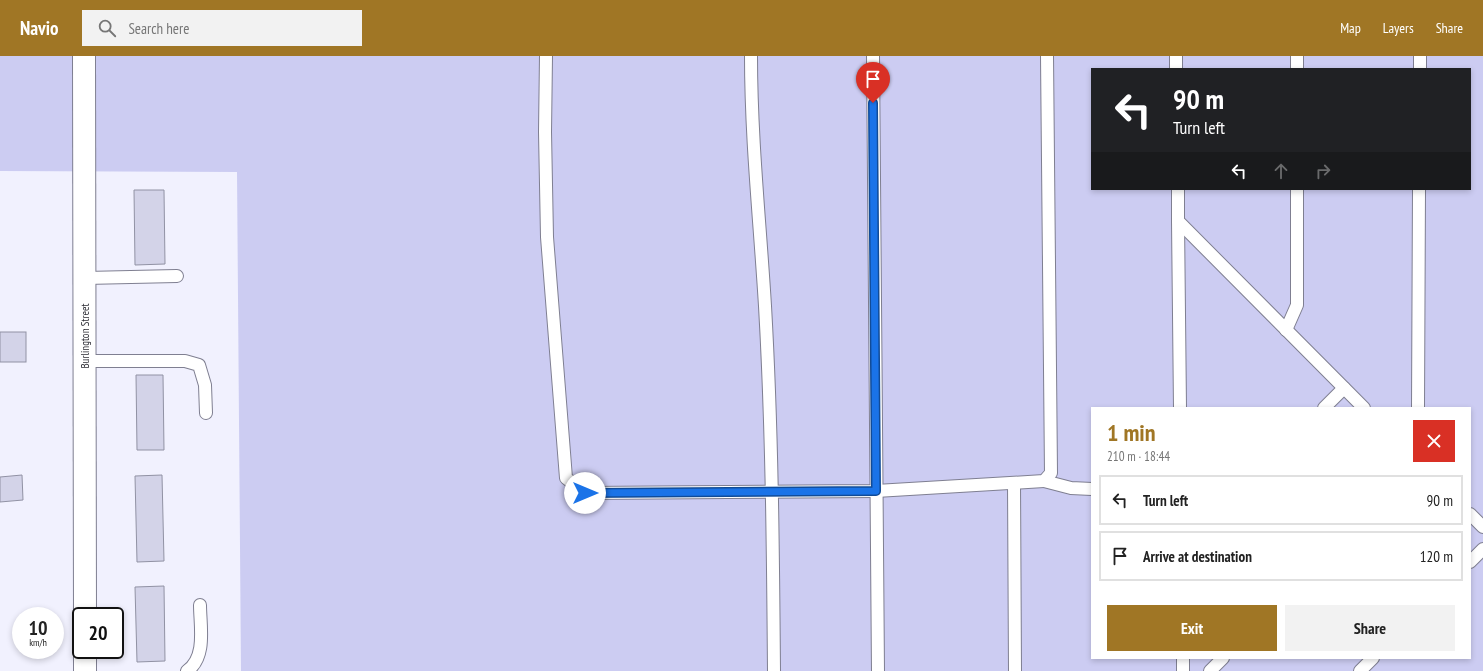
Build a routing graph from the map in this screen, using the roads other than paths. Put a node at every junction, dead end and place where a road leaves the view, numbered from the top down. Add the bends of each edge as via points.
1 (84, 56) edge
2 (546, 56) edge
3 (751, 56) edge
4 (873, 56) edge
5 (1047, 56) edge
6 (1176, 56) edge
7 (1297, 56) edge
8 (1420, 56) edge
9 (1176, 68) edge
10 (1297, 68) edge
11 (1420, 68) edge
12 (1178, 190) edge
13 (1297, 190) edge
14 (1419, 190) edge
15 (1178, 221) junction
16 (177, 276) dead end
17 (85, 278) junction
18 (1286, 330) junction
19 (85, 361) junction
20 (1344, 388) junction
21 (1180, 407) edge
22 (1325, 407) edge
23 (1363, 407) edge
24 (1418, 407) edge
25 (206, 413) dead end
26 (1044, 482) junction
27 (1014, 483) junction
28 (1091, 489) edge
29 (876, 491) junction
30 (772, 492) junction
31 (1471, 515) edge
32 (1483, 527) edge
33 (1483, 549) edge
34 (1471, 561) edge
35 (200, 605) dead end
36 (85, 607) edge
37 (85, 659) edge
38 (1183, 659) edge
39 (1222, 659) edge
40 (1372, 659) edge
41 (85, 671) edge
42 (187, 671) edge
43 (774, 671) edge
44 (878, 671) edge
45 (1015, 671) edge
46 (1183, 671) edge
47 (1210, 671) edge
48 (1360, 671) edge

1 - 17 street, Burlington Street
2 - 30 lane via 544,132 547,237 566,478 585,493
3 - 30 lane via 751,104 765,307
4 - 29 lane
5 - 26 lane via 1051,473
6 - 9 lane
7 - 10 lane
8 - 11 lane
12 - 15 lane
13 - 18 lane via 1297,305
14 - 24 lane
15 - 18 lane
15 - 21 lane
16 - 17 lane
17 - 19 street, Burlington Street
18 - 20 lane
19 - 25 lane via 185,361 199,365 205,385
19 - 36 street, Burlington Street
20 - 22 lane
20 - 23 lane
26 - 27 lane
26 - 28 lane
27 - 29 lane
27 - 45 lane
29 - 30 lane
29 - 44 lane
30 - 43 lane
31 - 32 lane
33 - 34 lane
35 - 42 lane via 201,648 194,666
37 - 41 street
38 - 46 lane
39 - 47 lane
40 - 48 lane

